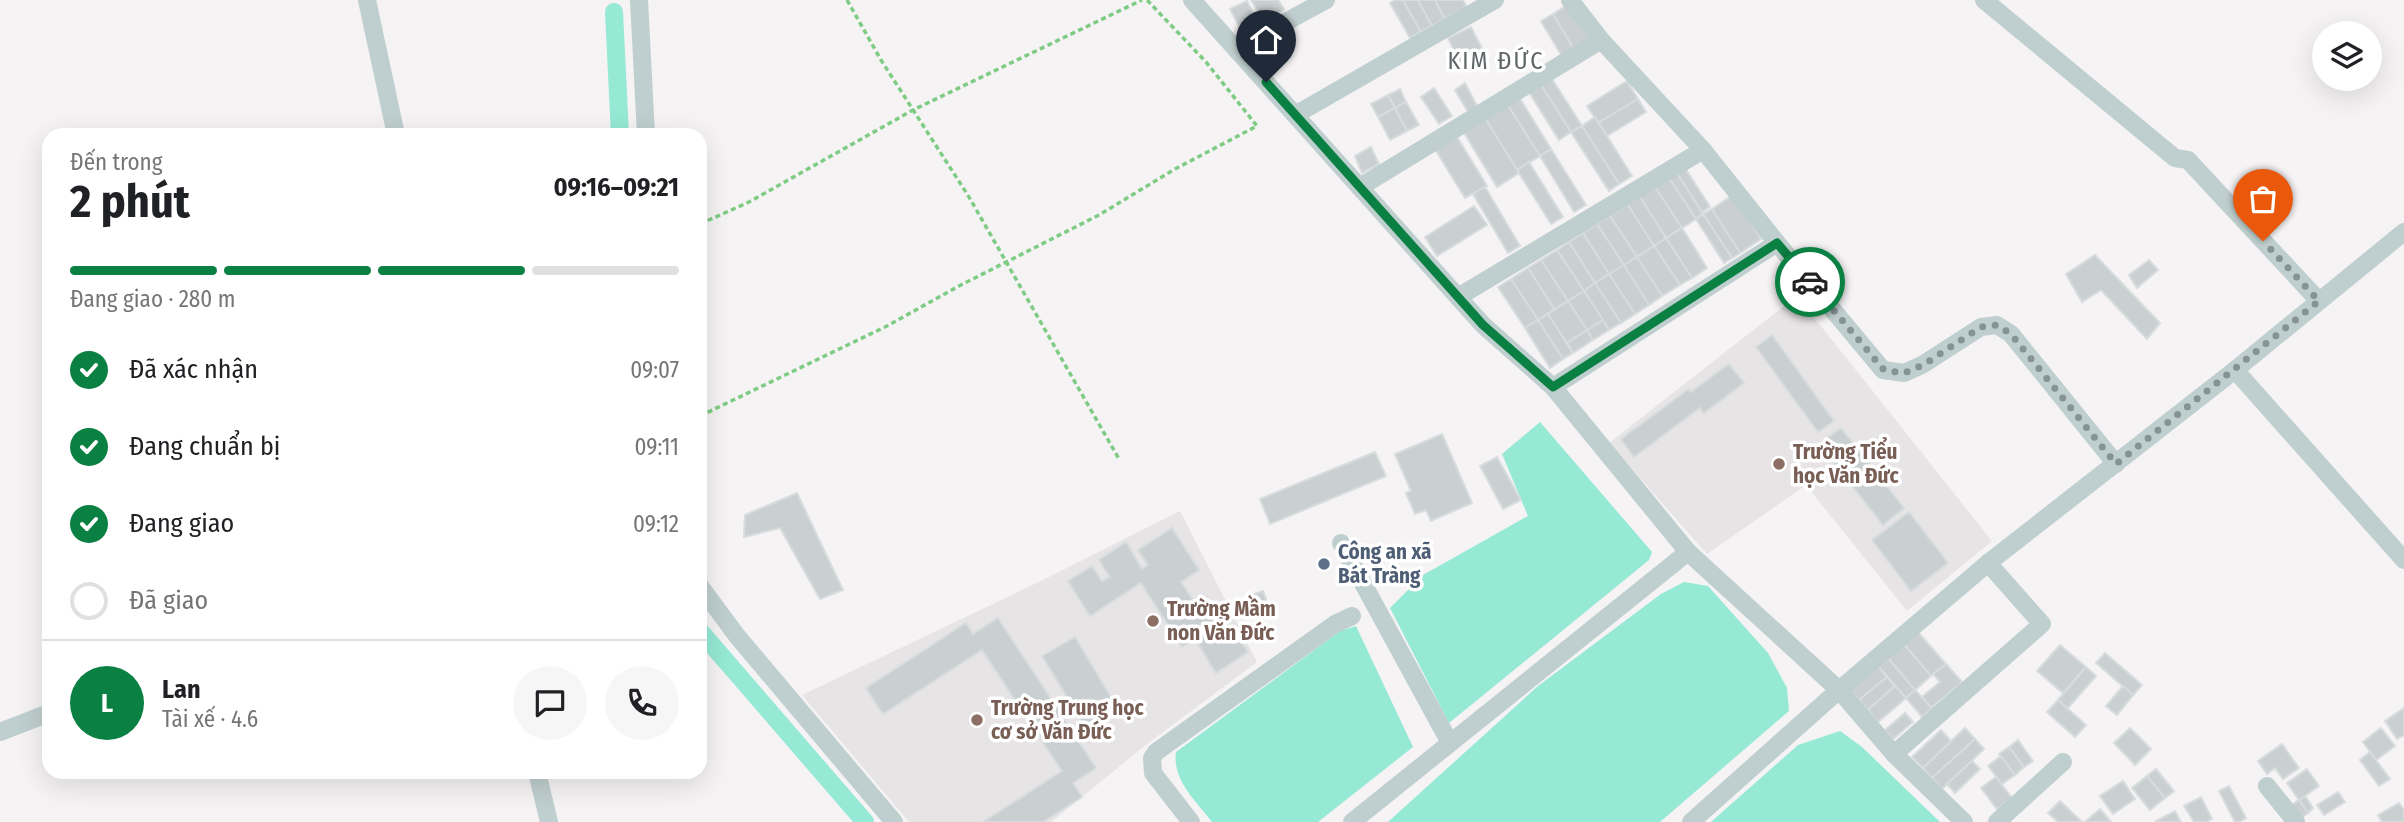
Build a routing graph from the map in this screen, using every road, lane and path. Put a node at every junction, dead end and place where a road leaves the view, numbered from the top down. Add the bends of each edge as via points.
1 (367, 0) edge
2 (639, 0) edge
3 (847, 0) edge
4 (1145, 0) edge
5 (1192, 0) edge
6 (1326, 0) edge
7 (1495, 0) edge
8 (1570, 0) edge
9 (1984, 0) edge
10 (1601, 40) junction
11 (1236, 49) junction
12 (914, 110) junction
13 (1295, 116) junction
14 (394, 128) edge
15 (646, 128) edge
16 (1703, 150) junction
17 (1360, 187) junction
18 (707, 221) edge
19 (2404, 232) edge
20 (1777, 243) junction
21 (1007, 263) junction
22 (1458, 297) junction
23 (2319, 301) junction
24 (2235, 370) junction
25 (1553, 387) junction
26 (707, 413) edge
27 (1119, 459) dead end
28 (2116, 464) junction
29 (1341, 543) dead end
30 (1688, 552) junction
31 (2404, 560) edge
32 (1988, 563) junction
33 (707, 595) edge
34 (1352, 616) dead end
35 (1839, 690) junction
36 (42, 716) edge
37 (0, 732) edge
38 (1450, 743) junction
39 (1895, 754) junction
40 (2063, 762) dead end
41 (539, 779) edge
42 (2267, 786) dead end
43 (549, 822) edge
44 (894, 822) edge
45 (1191, 822) edge
46 (1352, 822) edge
47 (1692, 822) edge
48 (1964, 822) edge
49 (1997, 822) edge
50 (2296, 822) edge

1 - 14 street
2 - 15 street
3 - 12 path
4 - 12 path
4 - 21 path via 1206,62 1257,126
5 - 11 street
6 - 11 street
7 - 13 street
8 - 10 street
9 - 23 street via 2175,158 2188,160
10 - 16 street
10 - 17 street
11 - 13 street
12 - 18 path
12 - 21 path
13 - 17 street
16 - 20 street
16 - 22 street
17 - 22 street
19 - 23 street
20 - 25 street
20 - 28 street via 1884,370 1904,373 1923,365 1981,327 1997,325 2011,334
21 - 26 path
21 - 27 path
22 - 25 street
23 - 24 street
24 - 28 street
24 - 31 street
25 - 30 street
28 - 32 street
29 - 38 street
30 - 35 street
30 - 38 street
32 - 35 street
32 - 39 street via 2042,624
33 - 44 street
34 - 45 street via 1156,752 1153,773
35 - 39 street
35 - 47 street
36 - 37 street
38 - 46 street
39 - 48 street
40 - 49 street
41 - 43 street
42 - 50 street

